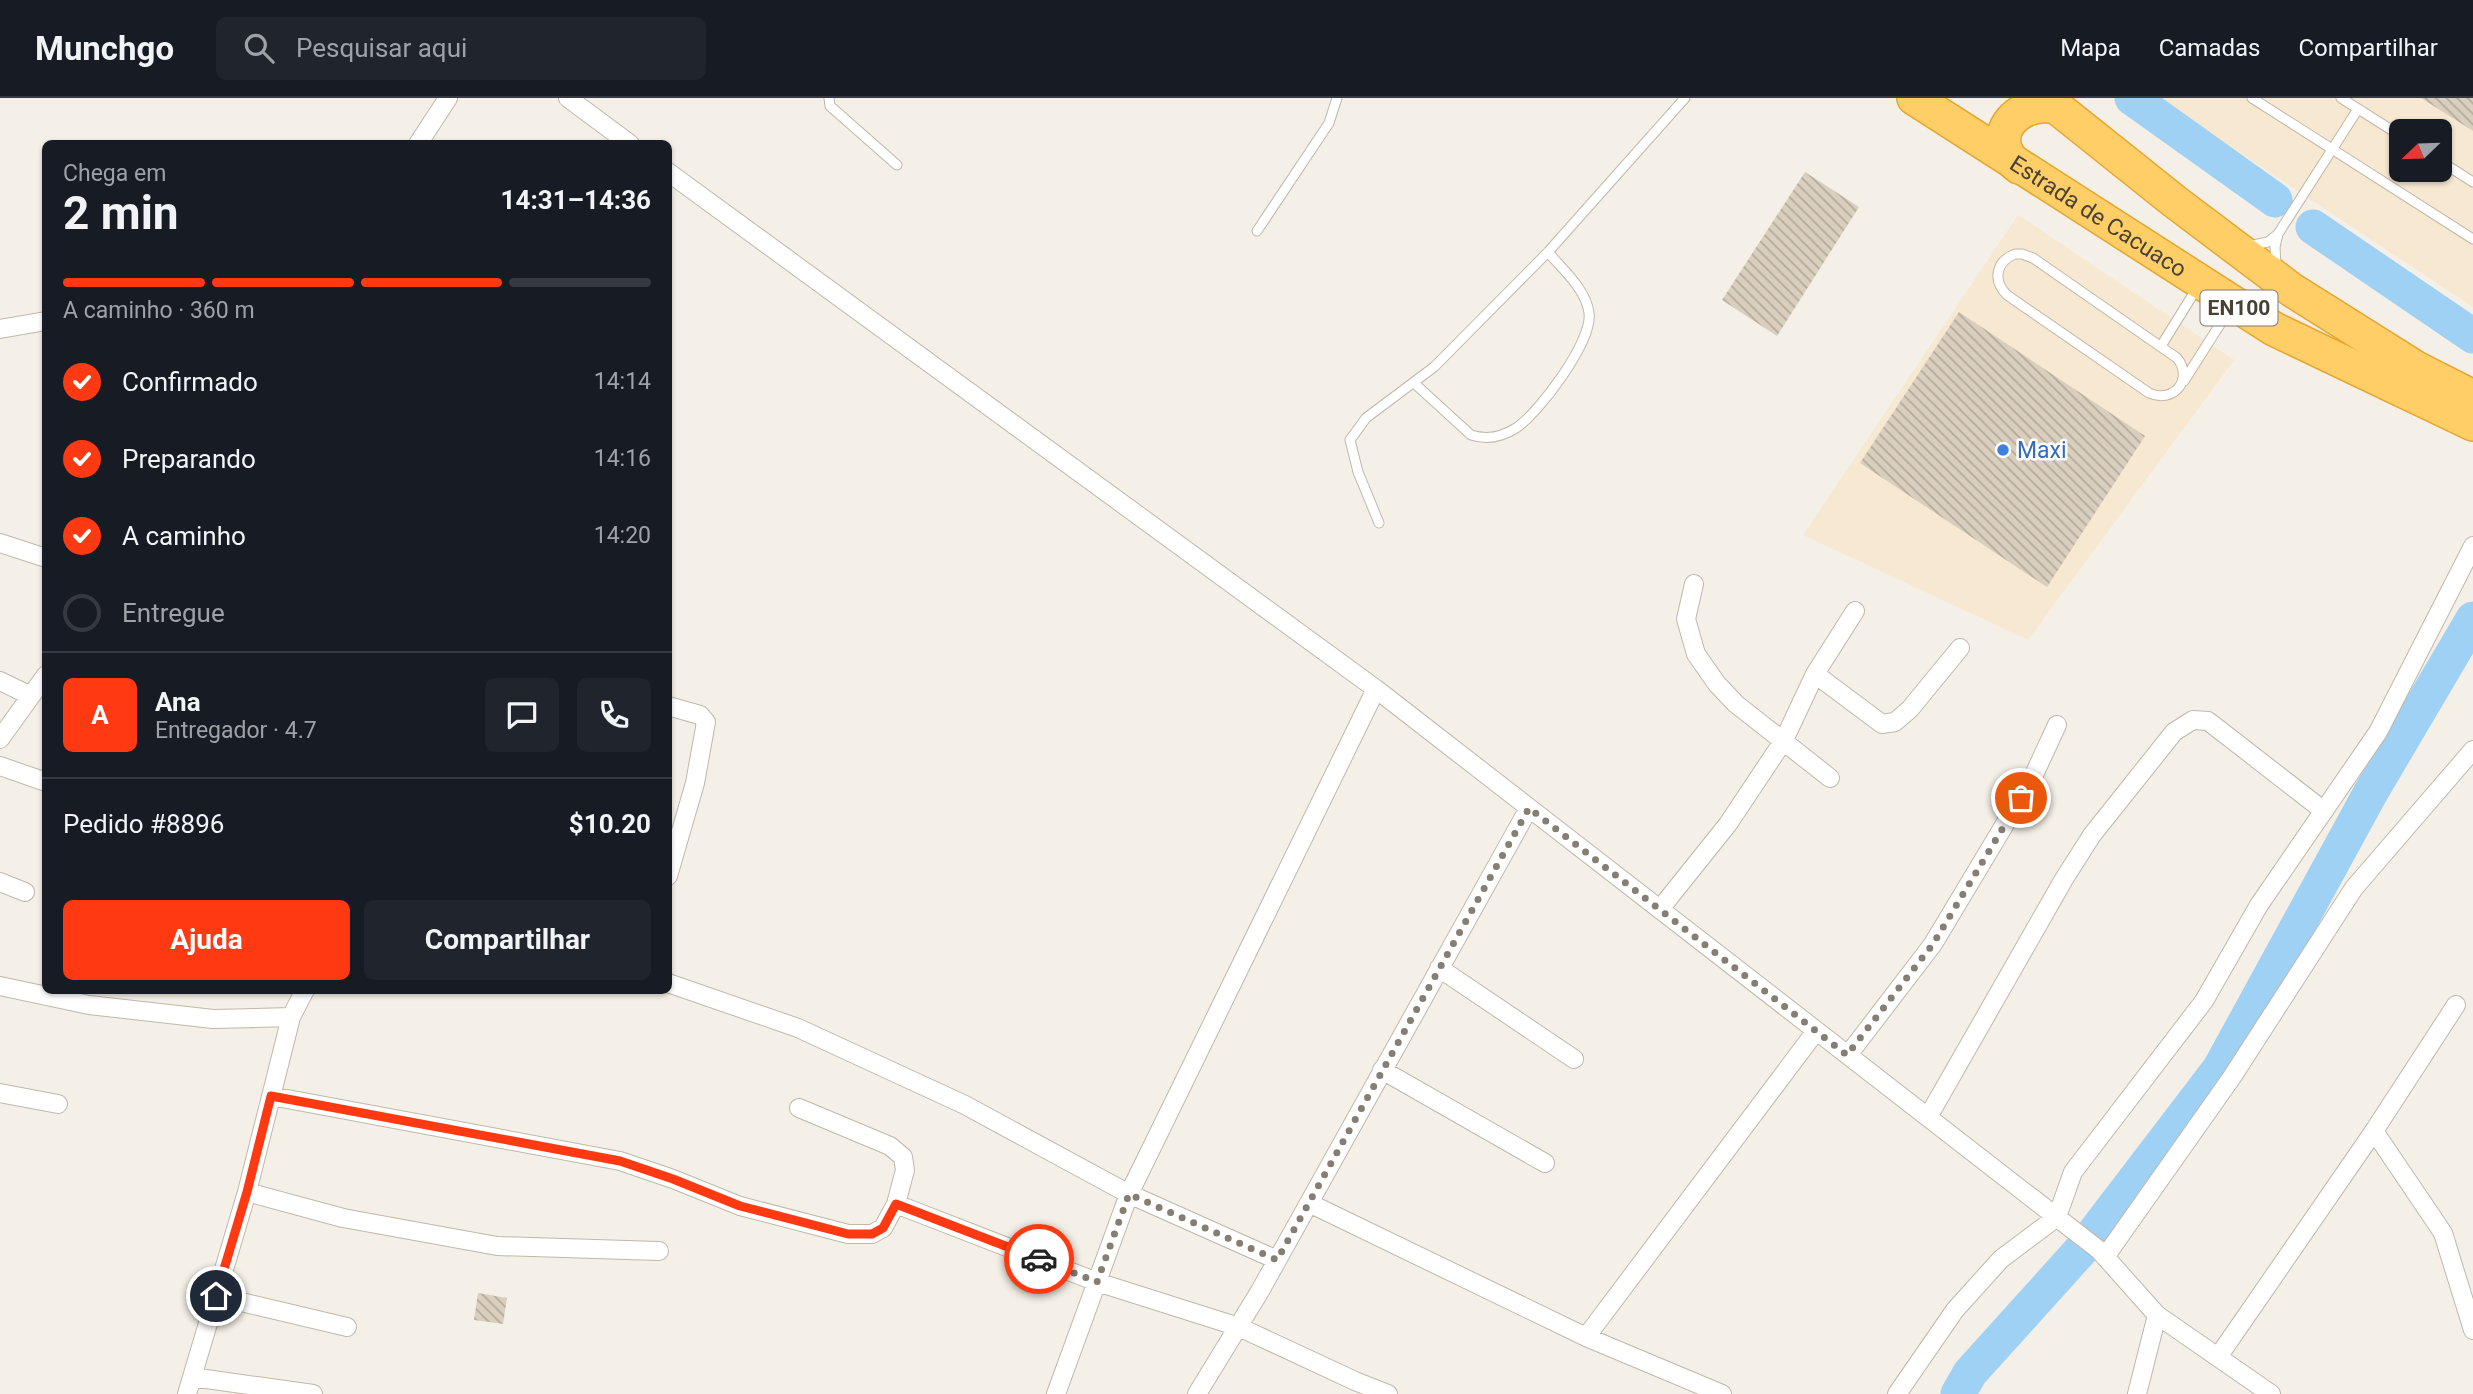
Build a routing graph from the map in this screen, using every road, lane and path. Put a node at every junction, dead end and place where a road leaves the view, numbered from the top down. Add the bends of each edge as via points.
1 (448, 98) edge
2 (568, 98) edge
3 (829, 98) edge
4 (1337, 98) edge
5 (1685, 98) edge
6 (1914, 98) edge
7 (1957, 98) edge
8 (2252, 98) edge
9 (2341, 98) edge
10 (2058, 103) edge
11 (2358, 109) junction
12 (2389, 128) edge
13 (421, 140) edge
14 (625, 140) edge
15 (2332, 149) junction
16 (897, 165) dead end
17 (2019, 167) junction
18 (2452, 168) edge
19 (672, 175) edge
20 (2473, 182) edge
21 (1257, 231) dead end
22 (2278, 234) junction
23 (2473, 239) edge
24 (2231, 244) junction
25 (1548, 252) junction
26 (2200, 284) junction
27 (2283, 284) junction
28 (2233, 303) junction
29 (42, 322) edge
30 (0, 329) edge
31 (2161, 346) junction
32 (1415, 383) junction
33 (2181, 385) junction
34 (2473, 397) edge
35 (2473, 424) edge
36 (1379, 523) dead end
37 (0, 543) edge
38 (2473, 545) edge
39 (42, 557) edge
40 (1694, 584) dead end
41 (1855, 611) dead end
42 (1960, 648) dead end
43 (1815, 674) junction
44 (0, 681) edge
45 (42, 681) edge
46 (1376, 689) junction
47 (31, 696) junction
48 (672, 707) edge
49 (2057, 725) dead end
50 (0, 739) edge
51 (1784, 740) junction
52 (2473, 750) edge
53 (0, 766) edge
54 (1830, 778) dead end
55 (42, 781) edge
56 (1529, 808) junction
57 (2325, 811) junction
58 (672, 862) edge
59 (0, 882) edge
60 (25, 892) dead end
61 (1660, 909) junction
62 (1439, 968) junction
63 (672, 984) edge
64 (0, 986) edge
65 (304, 994) edge
66 (2456, 1005) dead end
67 (291, 1017) junction
68 (1816, 1031) junction
69 (1847, 1055) junction
70 (1574, 1059) dead end
71 (1382, 1070) junction
72 (0, 1093) edge
73 (271, 1096) junction
74 (58, 1104) dead end
75 (799, 1108) dead end
76 (1928, 1117) junction
77 (2374, 1131) junction
78 (1545, 1163) dead end
79 (247, 1192) junction
80 (1129, 1194) junction
81 (1309, 1203) junction
82 (896, 1204) junction
83 (2057, 1217) junction
84 (659, 1251) dead end
85 (2102, 1253) junction
86 (1277, 1260) junction
87 (1097, 1282) junction
88 (216, 1296) junction
89 (2157, 1315) junction
90 (347, 1327) dead end
91 (1239, 1327) junction
92 (2473, 1330) edge
93 (1586, 1337) junction
94 (2218, 1357) junction
95 (189, 1385) edge
96 (313, 1394) edge
97 (1056, 1394) edge
98 (1198, 1394) edge
99 (1388, 1394) edge
100 (1722, 1394) edge
101 (1898, 1394) edge
102 (2137, 1394) edge
103 (2270, 1394) edge

1 - 13 street
2 - 14 street
3 - 16 lane via 830,106
4 - 21 lane via 1329,123
5 - 25 lane
6 - 7 highway via 1937,104
6 - 17 highway, Estrada de Cacuaco / EN100
8 - 15 lane
9 - 11 lane
10 - 17 highway via 2029,103 2007,121 2005,149
10 - 24 highway, EN100
11 - 12 lane
11 - 15 lane
15 - 22 lane
15 - 23 lane
17 - 26 highway, Estrada de Cacuaco / EN100
18 - 20 lane
19 - 46 street
22 - 24 lane via 2256,245
22 - 27 lane via 2275,260
24 - 27 highway, EN100
25 - 32 lane
25 - 32 lane via 1581,289 1590,314 1586,338 1553,389 1518,426 1493,437 1471,435
26 - 28 highway, Estrada de Cacuaco / EN100
26 - 31 lane
27 - 34 highway, EN100 via 2416,368
28 - 33 lane
28 - 35 highway, Estrada de Cacuaco / EN100 via 2274,329
29 - 30 street
31 - 33 lane via 2182,364
31 - 33 lane via 2030,256 2015,254 2000,265 1997,279 2007,295 2149,393 2166,396
32 - 36 lane via 1366,418 1350,440
37 - 39 street
38 - 57 street via 2378,732
40 - 51 street via 1686,619 1696,654 1736,704
41 - 43 street
42 - 43 street via 1895,722 1882,724
43 - 51 street
44 - 47 street
45 - 47 street
46 - 56 street
46 - 80 street
47 - 50 street
48 - 58 street via 701,715 706,722 695,783
49 - 69 street via 2032,779 1933,944
51 - 54 street
51 - 61 street via 1728,824
52 - 85 street via 2354,888 2232,1077
53 - 55 street
56 - 61 street
56 - 62 street
57 - 76 street via 2208,721 2193,720 2174,732 2092,835
57 - 83 street via 2259,905 2204,1000 2073,1172
59 - 60 street
61 - 68 street
62 - 70 street
62 - 71 street
63 - 80 street via 810,1034 965,1105
64 - 67 street via 89,1005 200,1017
65 - 67 street
66 - 77 street
67 - 73 street
68 - 69 street
68 - 93 street
69 - 76 street
71 - 78 street
71 - 81 street
72 - 74 street
73 - 79 street
73 - 82 street via 620,1161 740,1206 848,1234 872,1234 883,1228
75 - 82 street via 890,1146 903,1157 905,1170
76 - 83 street
77 - 92 street via 2443,1233
77 - 94 street
79 - 84 street via 343,1219 497,1245
79 - 88 street
80 - 86 street
80 - 87 street
81 - 86 street
81 - 93 street
82 - 87 street
83 - 85 street
83 - 101 street via 2001,1259 1955,1310
85 - 89 street
86 - 91 street
87 - 91 street
87 - 97 street
88 - 90 street
88 - 95 street
89 - 94 street
89 - 102 street
91 - 98 street
91 - 99 street
93 - 100 street
94 - 103 street
95 - 96 street

